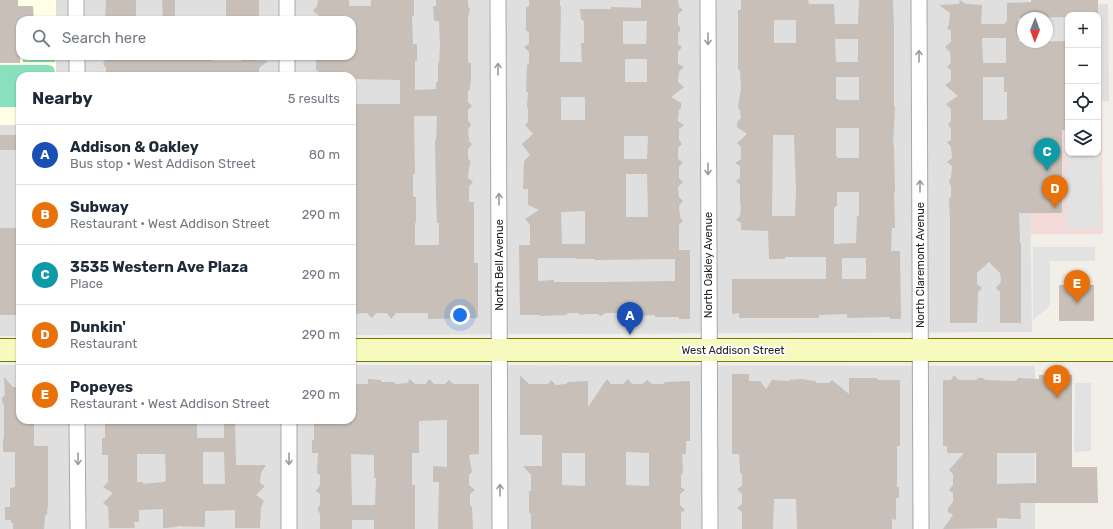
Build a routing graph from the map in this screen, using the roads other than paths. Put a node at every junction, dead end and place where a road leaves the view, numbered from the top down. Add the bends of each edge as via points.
1 (76, 0) edge
2 (287, 0) edge
3 (498, 0) edge
4 (708, 0) edge
5 (919, 0) edge
6 (76, 16) edge
7 (287, 16) edge
8 (76, 60) edge
9 (287, 60) edge
10 (77, 72) edge
11 (287, 72) edge
12 (0, 350) edge
13 (16, 350) edge
14 (356, 350) edge
15 (499, 350) junction
16 (709, 350) junction
17 (1113, 350) edge
18 (921, 351) junction
19 (78, 424) edge
20 (289, 424) edge
21 (78, 529) edge
22 (289, 529) edge
23 (500, 529) edge
24 (710, 529) edge
25 (921, 529) edge

1 - 6 street
2 - 7 street
15 -> 3 street, North Bell Avenue
4 -> 16 street, North Oakley Avenue
18 -> 5 street, North Claremont Avenue
8 - 10 street
9 - 11 street
12 - 13 street
14 - 15 street, West Addison Street
15 - 16 street, West Addison Street
23 -> 15 street, North Bell Avenue
16 - 18 street, West Addison Street
16 - 24 street, North Oakley Avenue
17 - 18 street, West Addison Street
18 - 25 street, North Claremont Avenue
19 -> 21 street
20 -> 22 street

